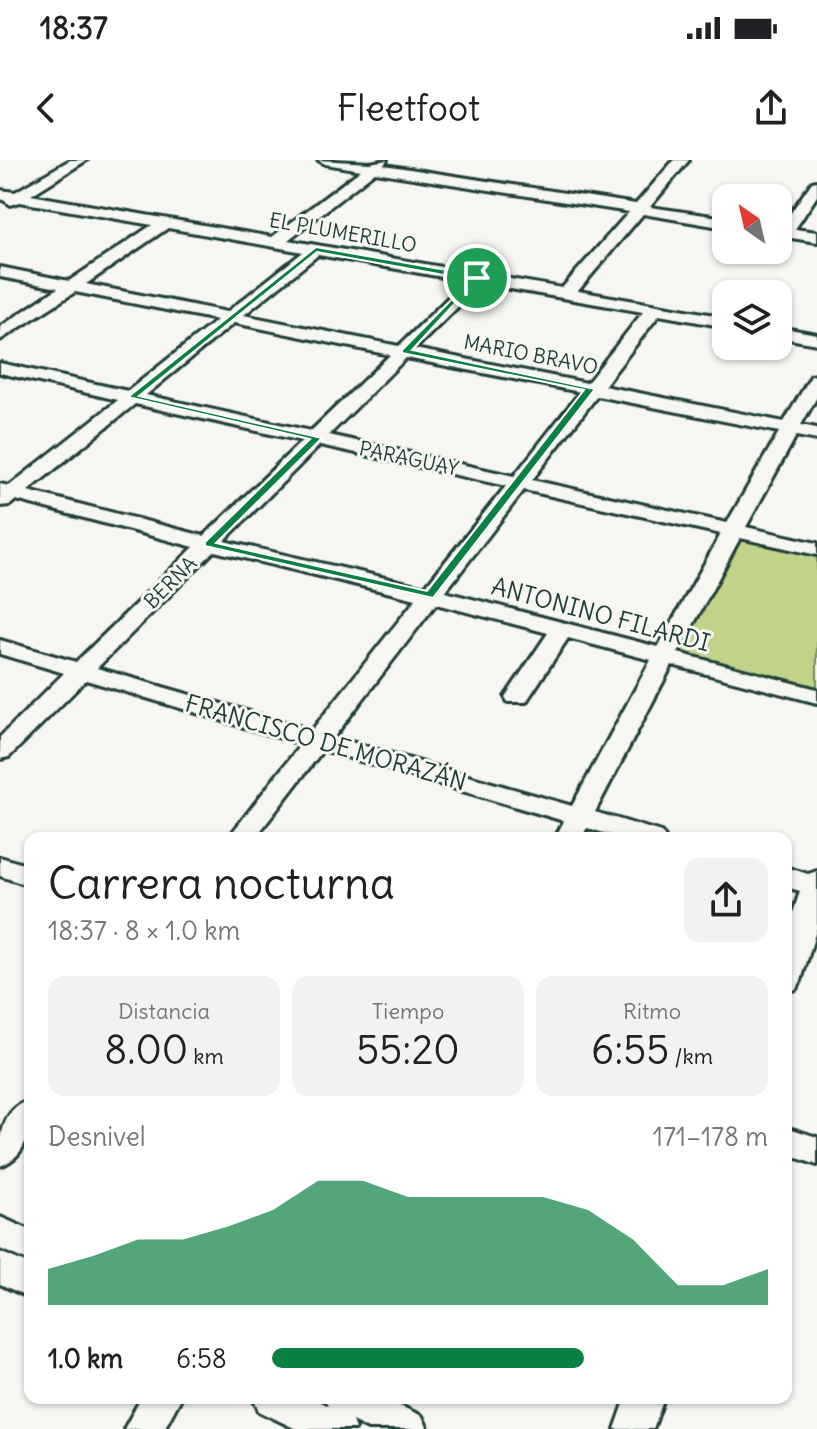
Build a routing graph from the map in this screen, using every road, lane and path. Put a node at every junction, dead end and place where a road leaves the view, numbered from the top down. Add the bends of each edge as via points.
1 (80, 160) edge
2 (325, 160) edge
3 (682, 160) edge
4 (377, 164) edge
5 (817, 185) edge
6 (0, 194) edge
7 (18, 197) junction
8 (0, 207) edge
9 (638, 210) junction
10 (792, 219) edge
11 (712, 221) edge
12 (165, 223) junction
13 (792, 233) edge
14 (817, 237) edge
15 (276, 242) junction
16 (316, 249) junction
17 (0, 272) edge
18 (477, 278) junction
19 (72, 286) junction
20 (566, 294) junction
21 (654, 310) junction
22 (232, 318) junction
23 (712, 320) edge
24 (0, 335) edge
25 (792, 335) edge
26 (817, 339) edge
27 (406, 352) junction
28 (0, 368) edge
29 (817, 380) edge
30 (590, 389) junction
31 (132, 397) junction
32 (792, 429) junction
33 (817, 434) edge
34 (317, 438) junction
35 (519, 483) junction
36 (4, 496) edge
37 (734, 530) junction
38 (209, 544) junction
39 (817, 549) edge
40 (429, 595) junction
41 (561, 631) junction
42 (0, 647) edge
43 (663, 658) junction
44 (80, 671) junction
45 (817, 696) edge
46 (517, 697) dead end
47 (317, 739) junction
48 (0, 751) edge
49 (574, 828) edge
50 (246, 832) edge
51 (605, 832) edge
52 (0, 866) edge
53 (24, 874) edge
54 (792, 878) edge
55 (816, 884) edge
56 (792, 962) edge
57 (24, 1121) edge
58 (792, 1142) edge
59 (817, 1151) edge
60 (0, 1152) edge
61 (0, 1232) edge
62 (24, 1244) edge
63 (0, 1267) edge
64 (24, 1279) edge
65 (158, 1404) edge
66 (284, 1404) edge
67 (356, 1404) edge
68 (643, 1404) edge
69 (143, 1429) edge
70 (336, 1429) edge
71 (409, 1429) edge
72 (634, 1429) edge

1 - 7 street
2 - 4 street
3 - 9 street
4 - 9 street
4 - 15 street
5 - 10 street
6 - 7 street, EL PLUMERILLO
7 - 8 street
7 - 12 street, EL PLUMERILLO
9 - 11 street
9 - 20 street
12 - 15 street, EL PLUMERILLO
12 - 19 street
13 - 14 street
15 - 16 street, EL PLUMERILLO
16 - 18 street, EL PLUMERILLO
16 - 22 street
17 - 19 street, MARIO BRAVO
18 - 20 street, EL PLUMERILLO
18 - 27 street, BERNA
19 - 22 street, MARIO BRAVO
19 - 24 street
20 - 21 street, EL PLUMERILLO
21 - 23 street, EL PLUMERILLO
21 - 30 street
22 - 27 street, MARIO BRAVO
22 - 31 street
25 - 26 street
27 - 30 street, MARIO BRAVO
27 - 34 street, BERNA
28 - 31 street, PARAGUAY
29 - 32 street
30 - 32 street, MARIO BRAVO
30 - 35 street
31 - 34 street, PARAGUAY
31 - 36 street
32 - 33 street, MARIO BRAVO
32 - 37 street
34 - 35 street, PARAGUAY
34 - 38 street, BERNA
35 - 37 street, PARAGUAY
35 - 40 street
36 - 38 street, ANTONINO FILARDI
37 - 39 street, PARAGUAY
37 - 43 street
38 - 40 street, ANTONINO FILARDI
38 - 44 street, BERNA
40 - 41 street, ANTONINO FILARDI
40 - 47 street
41 - 43 street, ANTONINO FILARDI
41 - 46 street
42 - 44 street, FRANCISCO DE MORAZÁN
43 - 45 street, ANTONINO FILARDI
43 - 49 street
44 - 47 street, FRANCISCO DE MORAZÁN
44 - 48 street, BERNA
47 - 49 street, FRANCISCO DE MORAZÁN
47 - 50 street
49 - 51 street, FRANCISCO DE MORAZÁN
52 - 53 street
54 - 55 street
55 - 56 street
57 - 60 street
58 - 59 street
61 - 62 street
63 - 64 street
65 - 69 street
66 - 70 street
67 - 71 street
68 - 72 street

